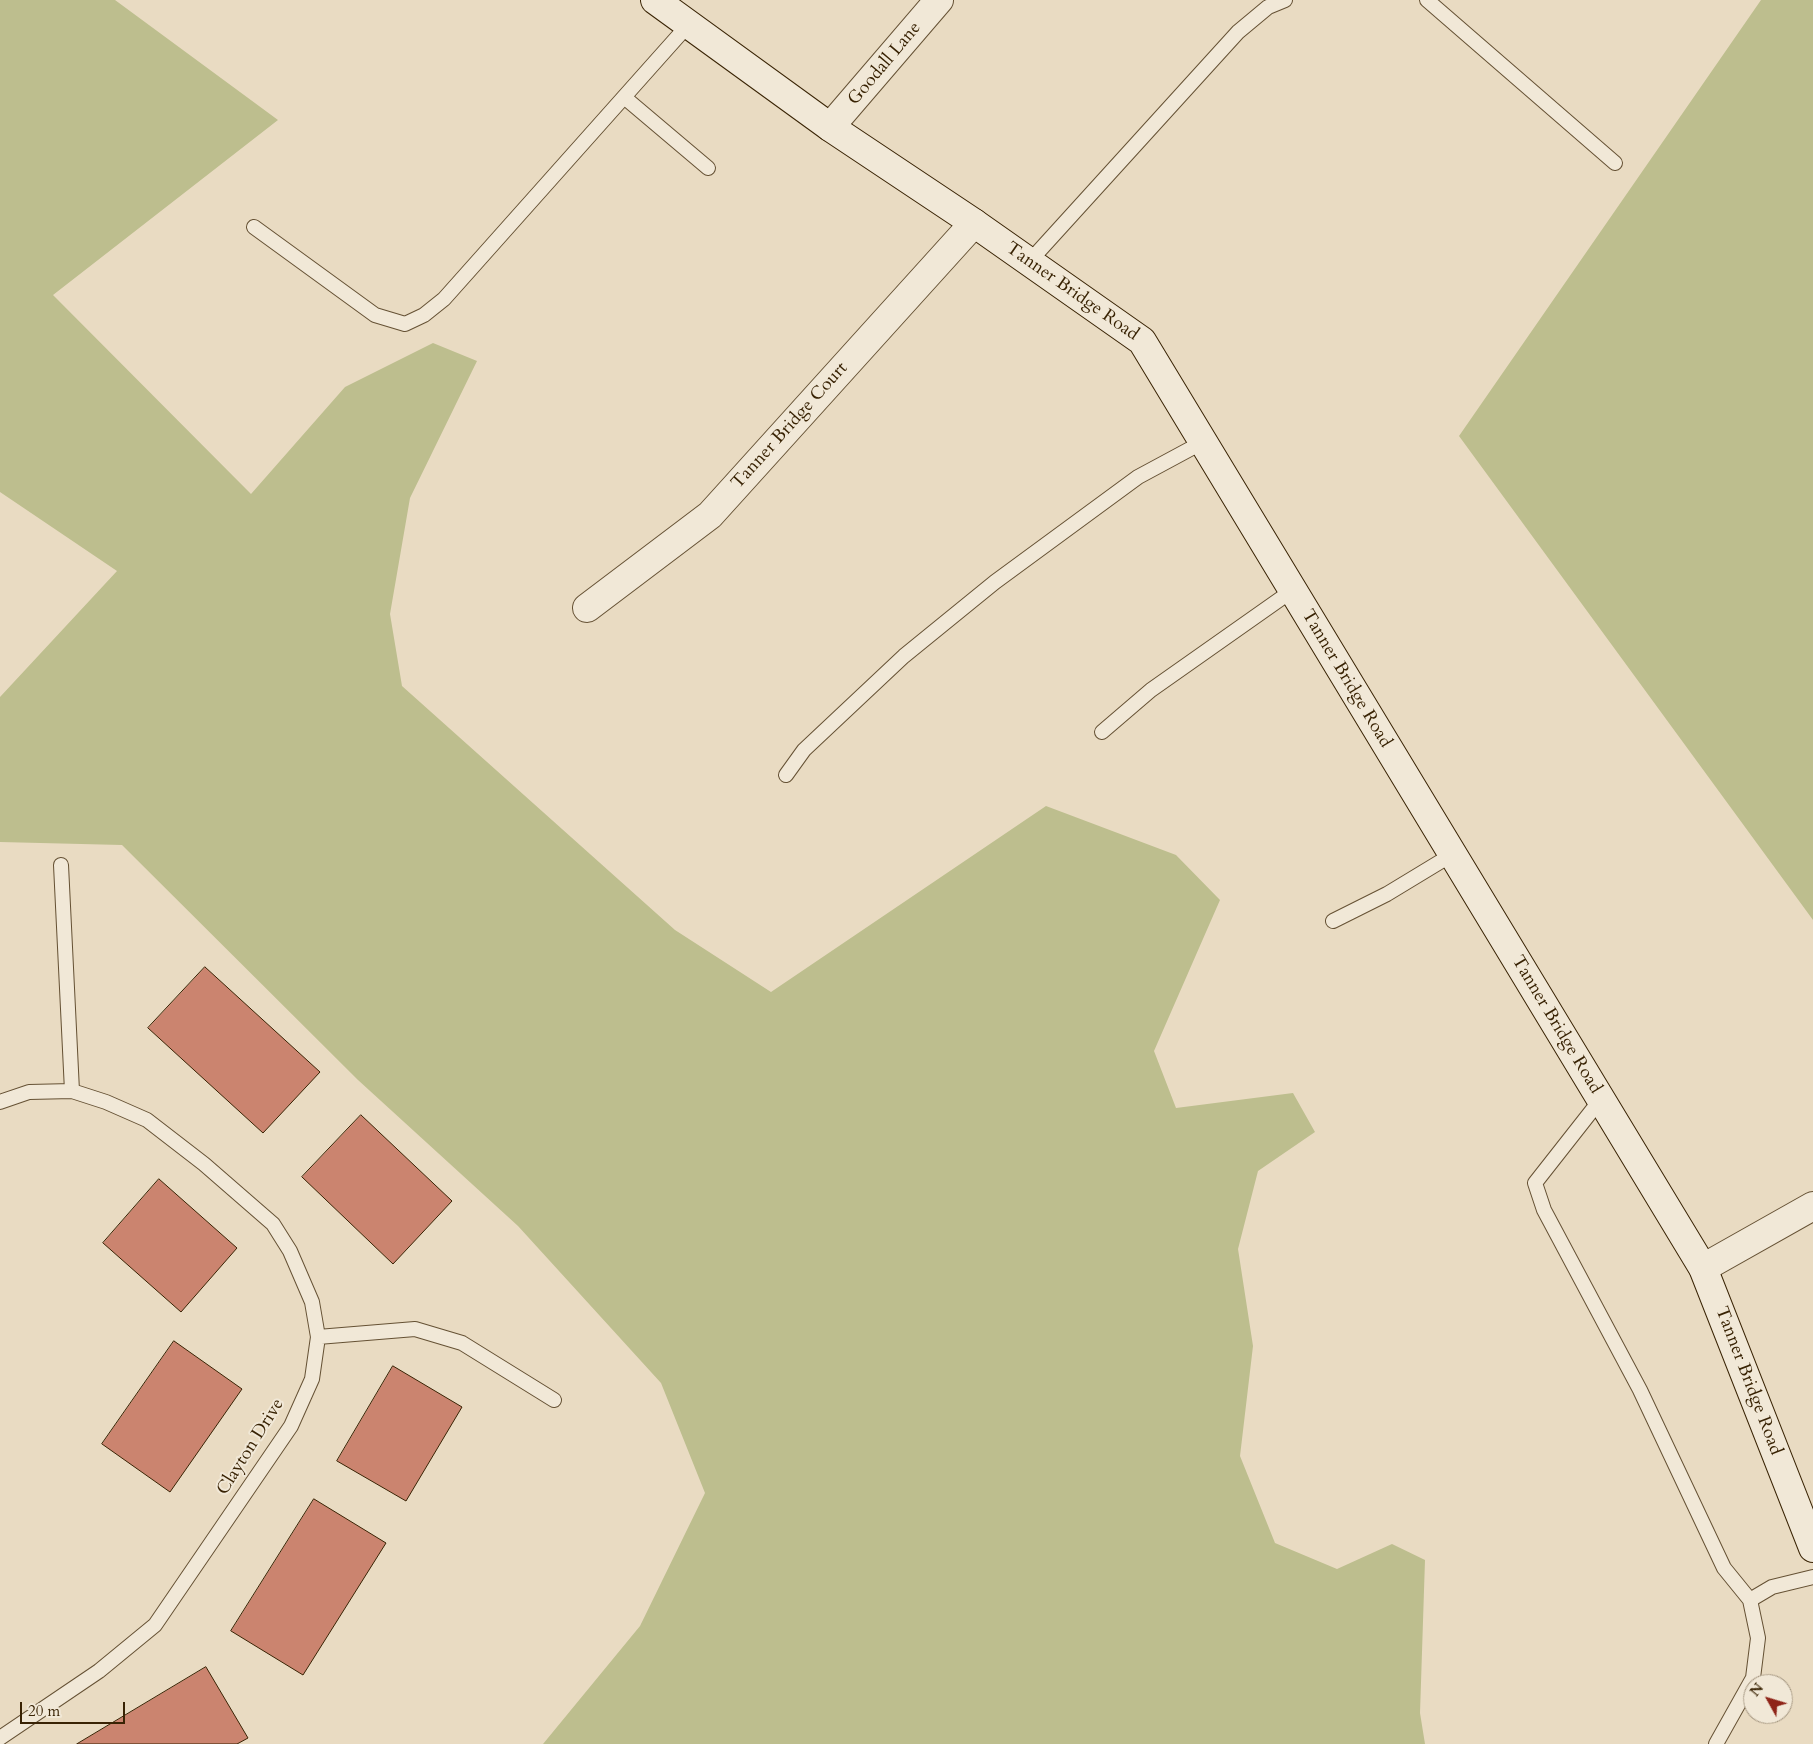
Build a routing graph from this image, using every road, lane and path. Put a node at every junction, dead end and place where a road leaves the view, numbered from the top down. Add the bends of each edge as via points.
1 (655, 0) edge
2 (939, 0) edge
3 (1285, 0) edge
4 (1427, 0) edge
5 (689, 24) junction
6 (624, 97) junction
7 (830, 127) junction
8 (1615, 163) dead end
9 (708, 168) dead end
10 (974, 223) junction
11 (254, 227) dead end
12 (1029, 262) junction
13 (1203, 442) junction
14 (1293, 590) junction
15 (587, 608) dead end
16 (1102, 732) dead end
17 (786, 775) dead end
18 (1452, 854) junction
19 (61, 865) dead end
20 (1333, 921) dead end
21 (72, 1091) junction
22 (1602, 1100) junction
23 (0, 1102) edge
24 (1813, 1206) edge
25 (1703, 1268) junction
26 (318, 1337) junction
27 (554, 1400) dead end
28 (1813, 1548) edge
29 (1813, 1577) edge
30 (1750, 1600) junction
31 (0, 1738) edge
32 (1716, 1744) edge

1 - 5 street, Tanner Bridge Road
2 - 7 street, Goodall Lane
3 - 12 lane via 1268,7 1238,32
4 - 8 lane
5 - 6 lane
5 - 7 street, Tanner Bridge Road
6 - 9 lane
6 - 11 lane via 444,298 424,315 405,324 375,315
7 - 10 street, Tanner Bridge Road
10 - 12 street, Tanner Bridge Road
10 - 15 street, Tanner Bridge Court via 710,515
12 - 13 street, Tanner Bridge Road via 1142,341
13 - 14 street, Tanner Bridge Road
13 - 17 lane via 1138,477 995,582 904,656 804,750
14 - 16 lane via 1150,690
14 - 18 street, Tanner Bridge Road
18 - 20 lane via 1387,894
18 - 22 street, Tanner Bridge Road
19 - 21 lane
21 - 23 lane, Clayton Drive via 29,1092
21 - 26 lane, Clayton Drive via 147,1120 273,1224 290,1251 312,1302
22 - 25 street, Tanner Bridge Road
22 - 30 lane via 1535,1183 1544,1210 1640,1390 1724,1568
24 - 25 street
25 - 28 street, Tanner Bridge Road
26 - 27 lane via 415,1329 462,1343
26 - 31 lane, Clayton Drive via 312,1379 291,1426 155,1625 99,1671
29 - 30 lane via 1772,1587
30 - 32 lane via 1758,1638 1753,1678

